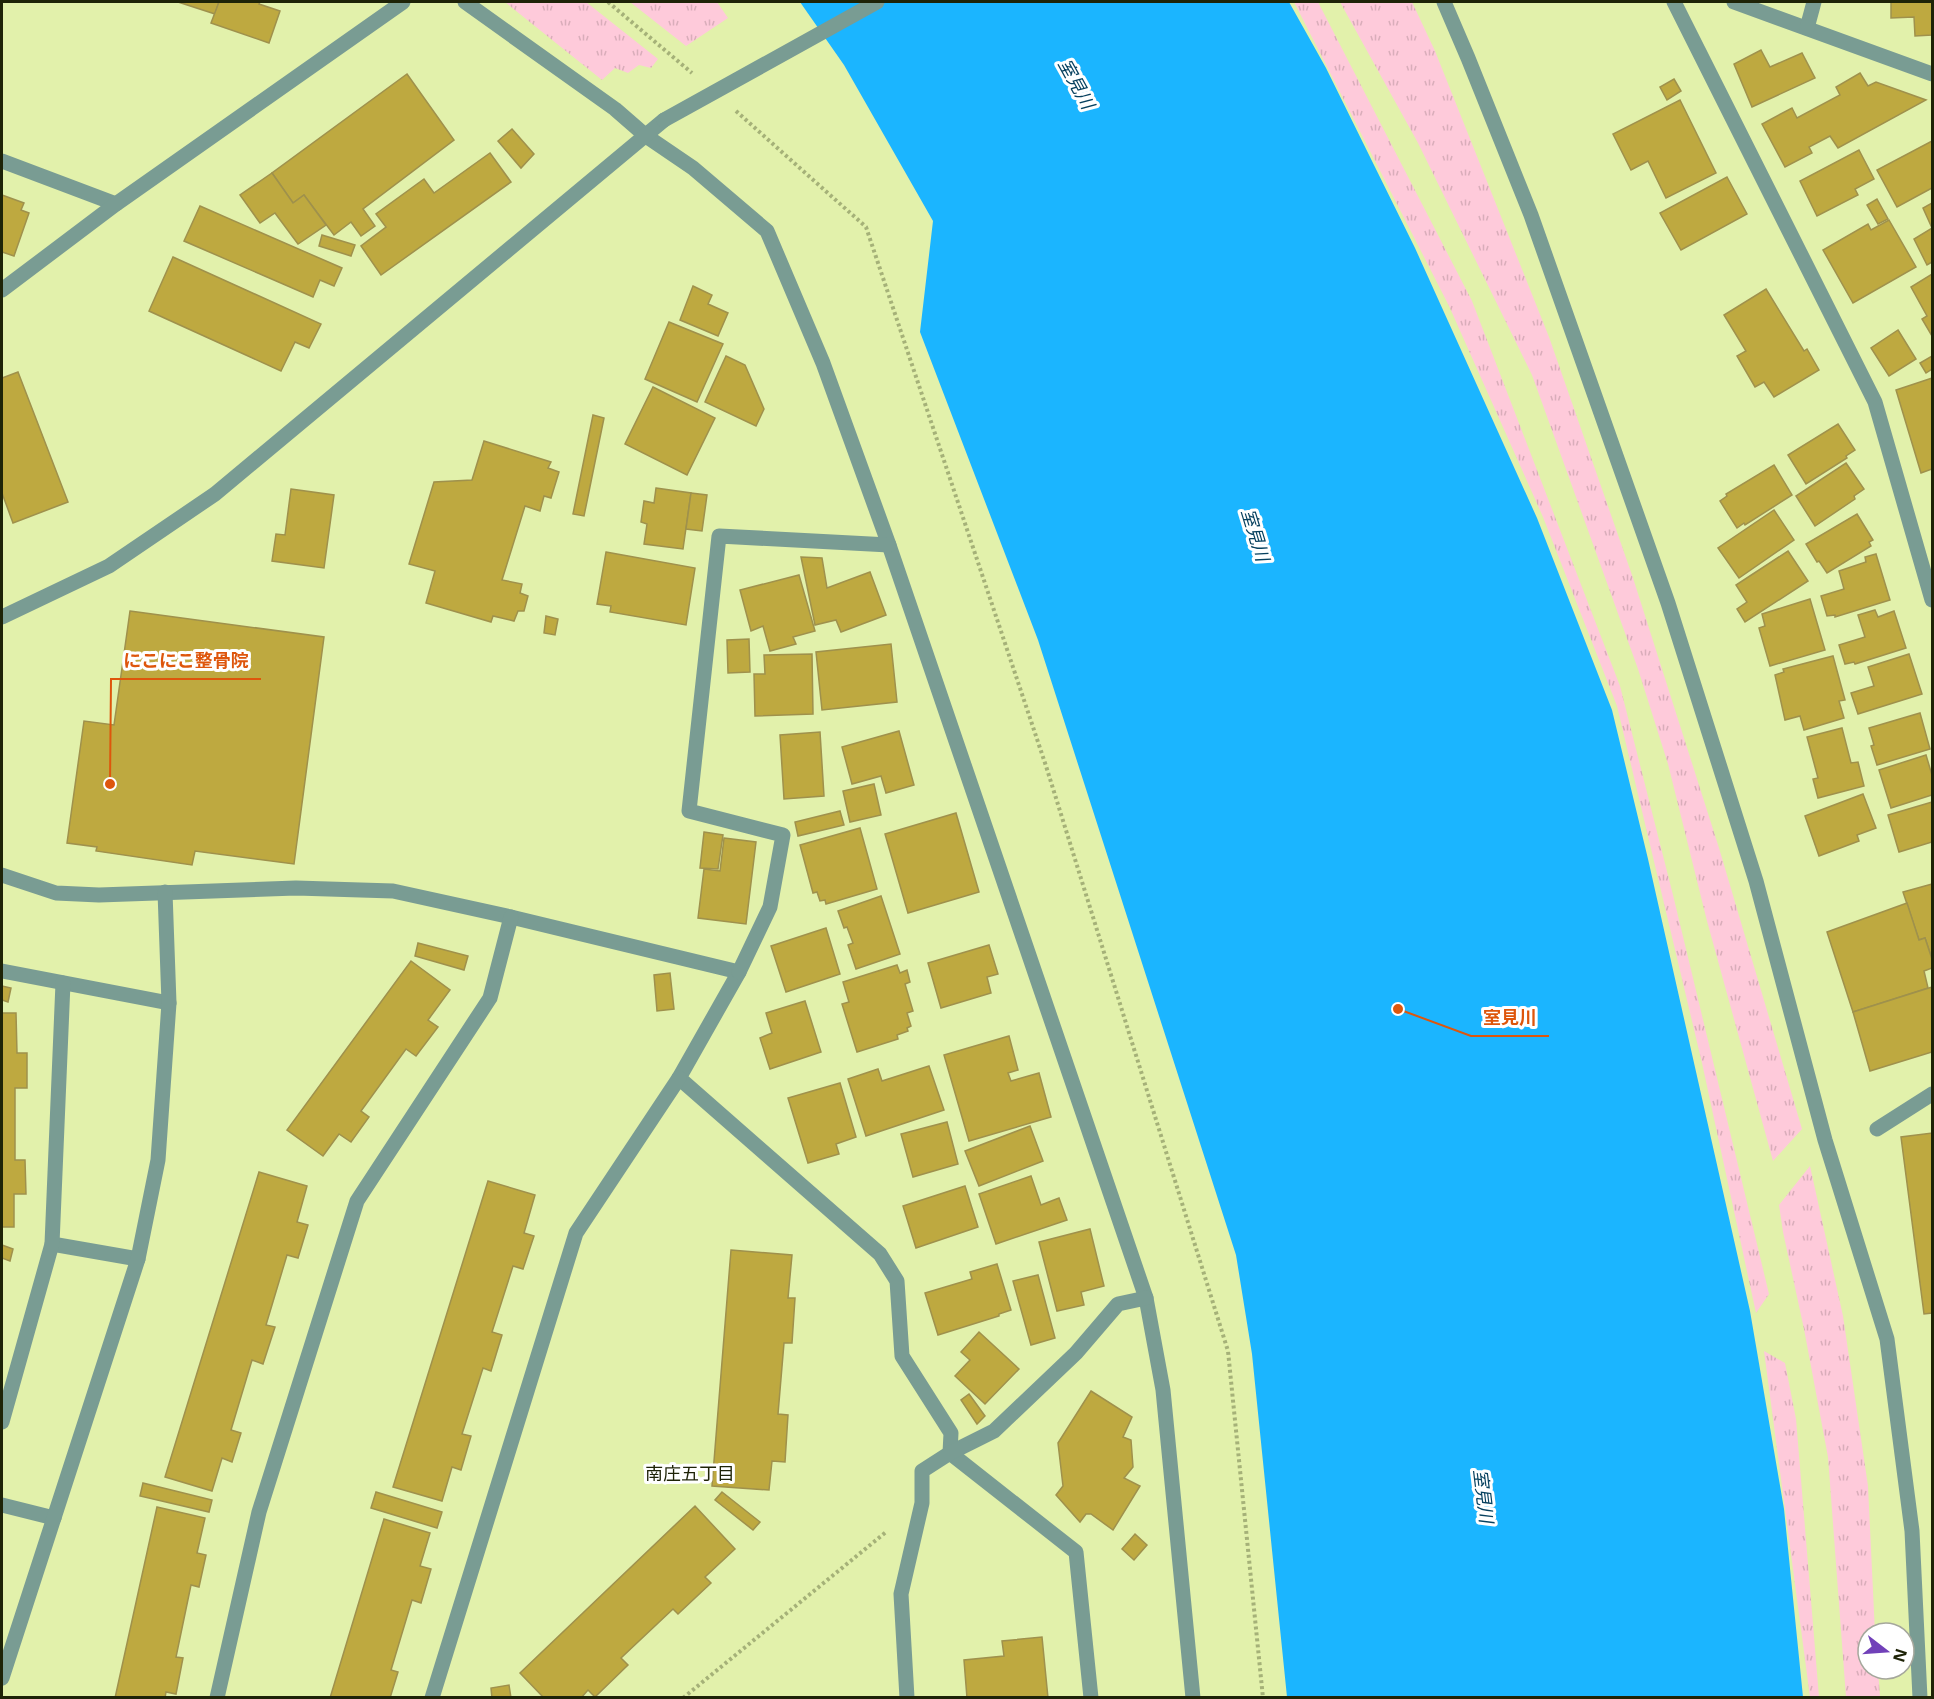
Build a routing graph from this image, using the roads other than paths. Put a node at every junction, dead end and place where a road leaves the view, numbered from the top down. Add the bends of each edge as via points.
1 (403, 2) edge
2 (465, 2) edge
3 (877, 2) edge
4 (1444, 2) edge
5 (1674, 2) edge
6 (1734, 2) edge
7 (1814, 2) edge
8 (1807, 28) junction
9 (1932, 74) edge
10 (646, 136) junction
11 (2, 162) edge
12 (116, 204) junction
13 (2, 290) edge
14 (889, 545) junction
15 (1932, 600) edge
16 (2, 617) edge
17 (2, 875) edge
18 (165, 892) junction
19 (511, 917) junction
20 (2, 971) edge
21 (739, 972) junction
22 (63, 983) junction
23 (169, 1003) junction
24 (679, 1078) junction
25 (1932, 1094) edge
26 (1877, 1129) dead end
27 (52, 1245) junction
28 (138, 1259) junction
29 (1146, 1298) junction
30 (2, 1422) edge
31 (950, 1453) junction
32 (2, 1504) edge
33 (54, 1518) junction
34 (2, 1678) edge
35 (217, 1698) edge
36 (432, 1698) edge
37 (907, 1698) edge
38 (1091, 1698) edge
39 (1193, 1698) edge
40 (1920, 1698) edge

1 - 12 street
2 - 10 street via 615,109
3 - 10 street, bridge via 664,120
4 - 40 street via 1531,215 1668,603 1756,881 1825,1140 1887,1339 1912,1531
5 - 15 street via 1875,402
6 - 8 street
7 - 8 street
8 - 9 street
10 - 14 street via 693,168 767,231 823,363
10 - 16 street via 215,494 109,566
11 - 12 street
12 - 13 street
14 - 21 street via 718,536 689,811 783,835 770,906
14 - 29 street
17 - 18 street via 56,893
18 - 19 street via 296,888 393,891
18 - 23 street
19 - 21 street
19 - 35 street via 490,998 357,1201 259,1512
20 - 22 street
21 - 24 street
22 - 23 street
22 - 27 street
23 - 28 street via 158,1160
24 - 31 street via 880,1254 897,1281 902,1356 951,1433
24 - 36 street via 576,1233
25 - 26 street
27 - 28 street
27 - 30 street
28 - 33 street
29 - 31 street via 1118,1304 1076,1353 994,1431
29 - 39 street via 1163,1390
31 - 37 street via 922,1471 922,1503 901,1594
31 - 38 street via 1076,1552
32 - 33 street
33 - 34 street

